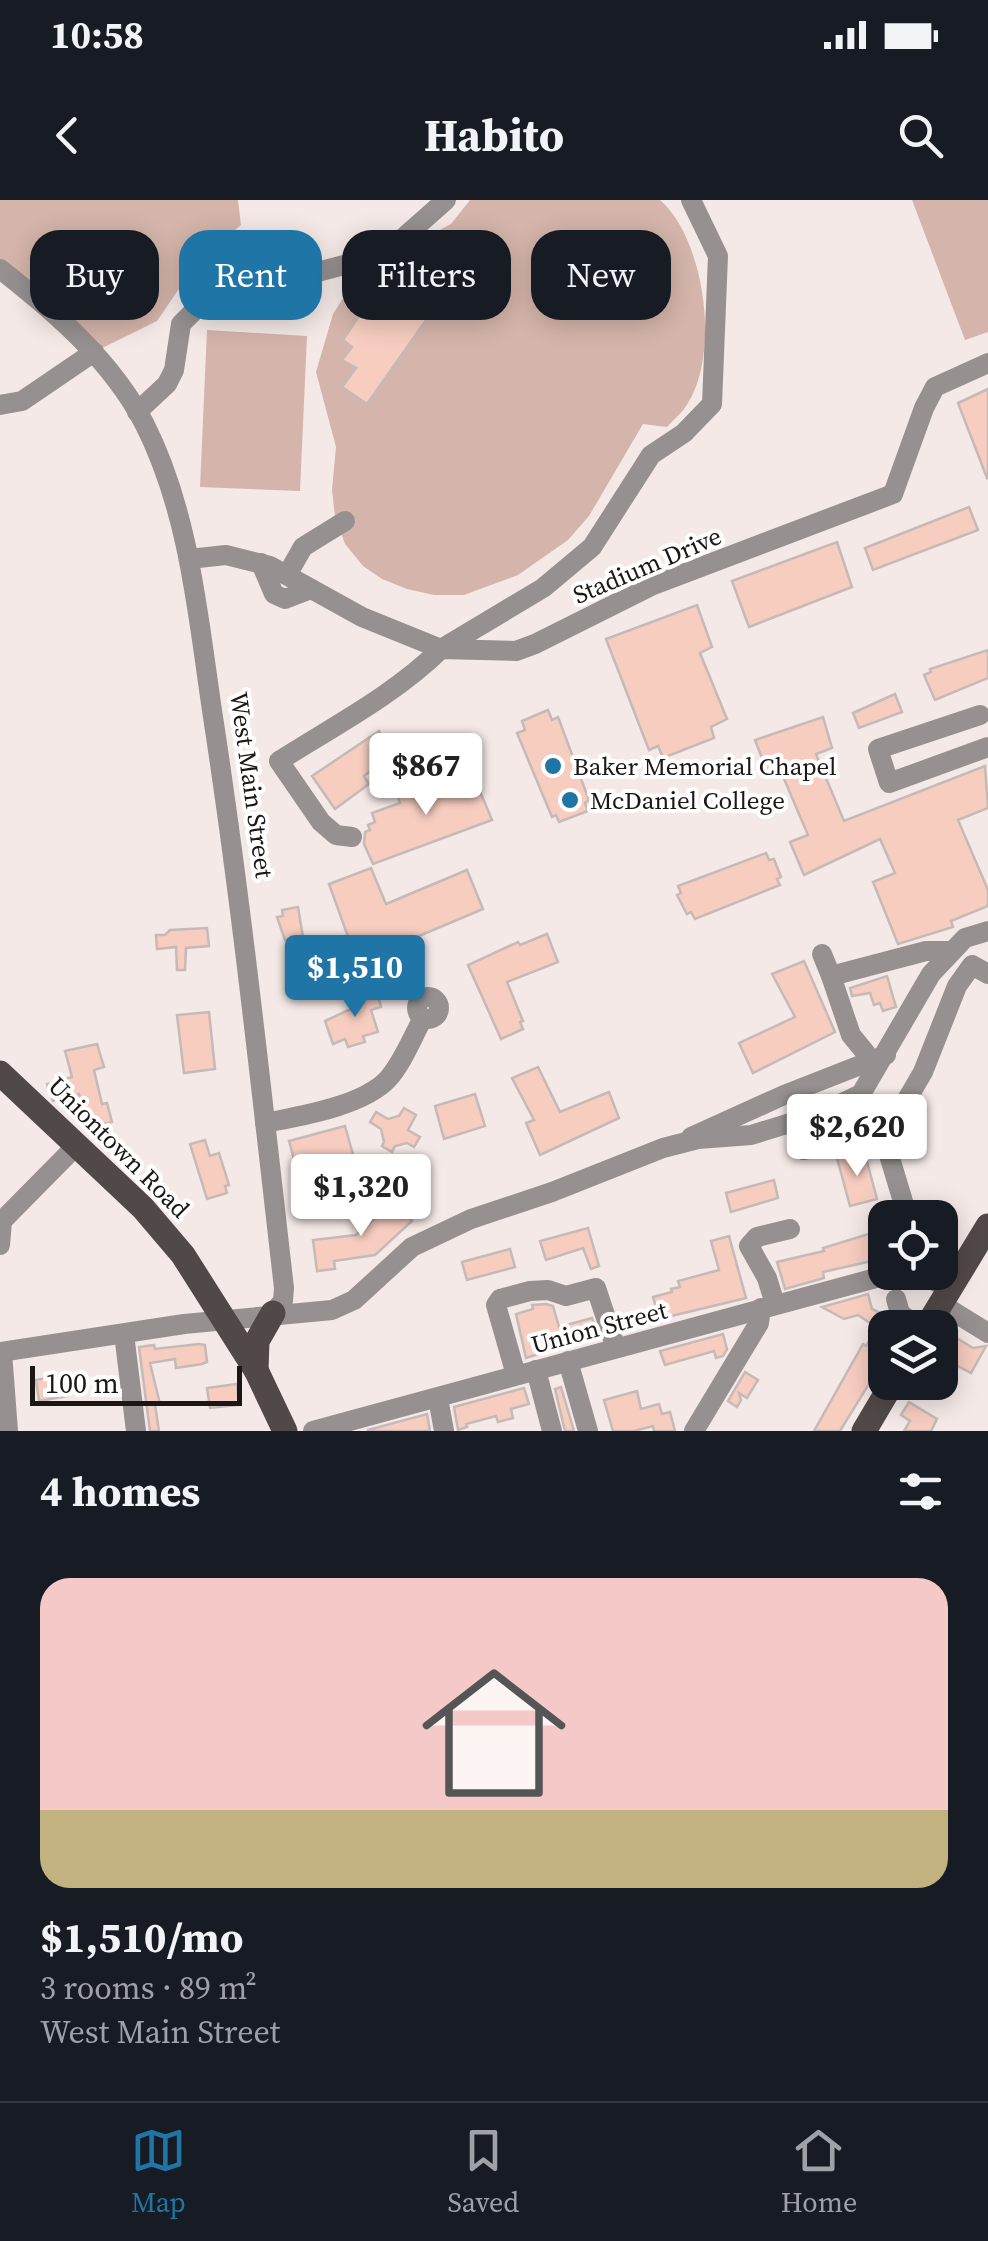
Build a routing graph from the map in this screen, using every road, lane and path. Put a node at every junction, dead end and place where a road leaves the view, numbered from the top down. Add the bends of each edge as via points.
1 (446, 200) edge
2 (691, 200) edge
3 (0, 269) edge
4 (94, 352) junction
5 (988, 363) edge
6 (0, 405) edge
7 (137, 412) junction
8 (346, 521) dead end
9 (190, 560) junction
10 (261, 563) junction
11 (287, 575) junction
12 (312, 589) junction
13 (442, 650) junction
14 (984, 714) edge
15 (988, 737) edge
16 (988, 747) edge
17 (352, 837) dead end
18 (988, 930) edge
19 (949, 951) junction
20 (822, 954) dead end
21 (980, 969) edge
22 (831, 976) junction
23 (423, 1018) dead end
24 (879, 1058) junction
25 (0, 1072) edge
26 (264, 1123) junction
27 (888, 1136) junction
28 (680, 1143) junction
29 (77, 1145) junction
30 (804, 1150) dead end
31 (902, 1200) edge
32 (1, 1220) edge
33 (988, 1226) edge
34 (790, 1229) dead end
35 (0, 1245) edge
36 (868, 1280) edge
37 (938, 1290) edge
38 (945, 1297) junction
39 (896, 1299) dead end
40 (768, 1306) junction
41 (901, 1310) edge
42 (937, 1310) edge
43 (274, 1313) junction
44 (224, 1320) junction
45 (988, 1333) edge
46 (124, 1334) junction
47 (616, 1348) junction
48 (1, 1352) edge
49 (568, 1361) junction
50 (256, 1370) junction
51 (526, 1372) junction
52 (438, 1398) junction
53 (883, 1400) edge
54 (8, 1431) edge
55 (136, 1431) edge
56 (284, 1431) edge
57 (313, 1431) edge
58 (444, 1431) edge
59 (552, 1431) edge
60 (588, 1431) edge
61 (694, 1431) edge
62 (864, 1431) edge

1 - 7 street via 385,254 206,299 181,324 167,384
2 - 13 street via 718,256 712,404 684,434 651,455 592,546 542,588
3 - 4 street, West Main Street
4 - 6 street via 22,401
4 - 7 street, West Main Street
5 - 13 street, Stadium Drive via 935,387 893,494 650,586 516,651
7 - 9 street, West Main Street via 170,488
8 - 11 street via 303,547
9 - 10 street via 226,555
9 - 26 street, West Main Street
10 - 11 street
10 - 12 street via 274,594 284,598
11 - 12 street
12 - 13 street
13 - 17 street via 279,761 321,822 336,835
14 - 15 street
14 - 16 street via 878,749 889,783
18 - 19 street
19 - 22 street
19 - 24 street
20 - 22 street
21 - 27 street via 957,986 924,1072
22 - 24 street via 850,1035
23 - 26 street via 396,1069 372,1092
24 - 28 street
24 - 28 street via 862,1094 819,1114 751,1135
25 - 29 main road, Uniontown Road
26 - 43 street, West Main Street via 284,1296
27 - 30 street
27 - 31 street
28 - 43 street via 428,1238 344,1306
29 - 32 street
29 - 44 main road, Uniontown Road via 160,1227
32 - 35 street
33 - 38 main road
34 - 40 street via 748,1246 767,1278
36 - 40 street, Union Street
37 - 38 street
38 - 42 main road
38 - 45 street
39 - 41 street
40 - 47 street, Union Street
40 - 61 street
43 - 44 street
43 - 50 main road via 257,1341
44 - 46 street
44 - 50 main road
46 - 48 street
46 - 55 street
47 - 49 street, Union Street
47 - 51 street via 596,1288 500,1299 496,1305
48 - 54 street
49 - 51 street, Union Street
49 - 60 street
50 - 56 main road
51 - 52 street, Union Street
51 - 59 street
52 - 57 street, Union Street
52 - 58 street
53 - 62 main road

